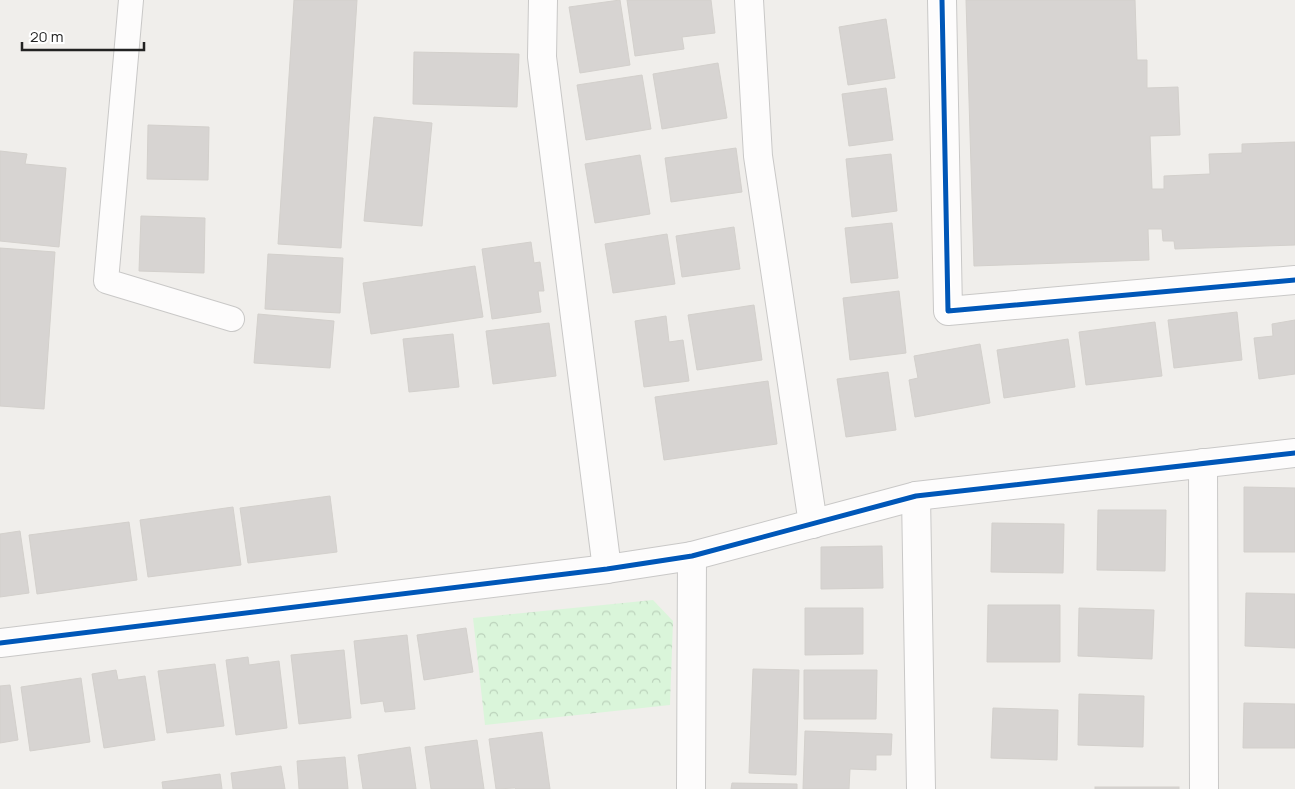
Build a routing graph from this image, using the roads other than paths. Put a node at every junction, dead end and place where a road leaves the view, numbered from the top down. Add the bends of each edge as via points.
1 (131, 0) edge
2 (543, 0) edge
3 (749, 0) edge
4 (942, 0) edge
5 (1295, 280) edge
6 (232, 319) dead end
7 (1295, 452) edge
8 (1203, 463) junction
9 (916, 496) junction
10 (813, 524) junction
11 (692, 556) junction
12 (607, 569) junction
13 (0, 643) edge
14 (691, 789) edge
15 (921, 789) edge
16 (1204, 789) edge

1 - 6 lane via 106,281
2 - 12 street via 542,57
3 - 10 street via 758,156
4 - 5 street via 948,311
7 - 8 street
8 - 9 street
8 - 16 street
9 - 10 street
9 - 15 street
10 - 11 street
11 - 12 street
11 - 14 street
12 - 13 street

